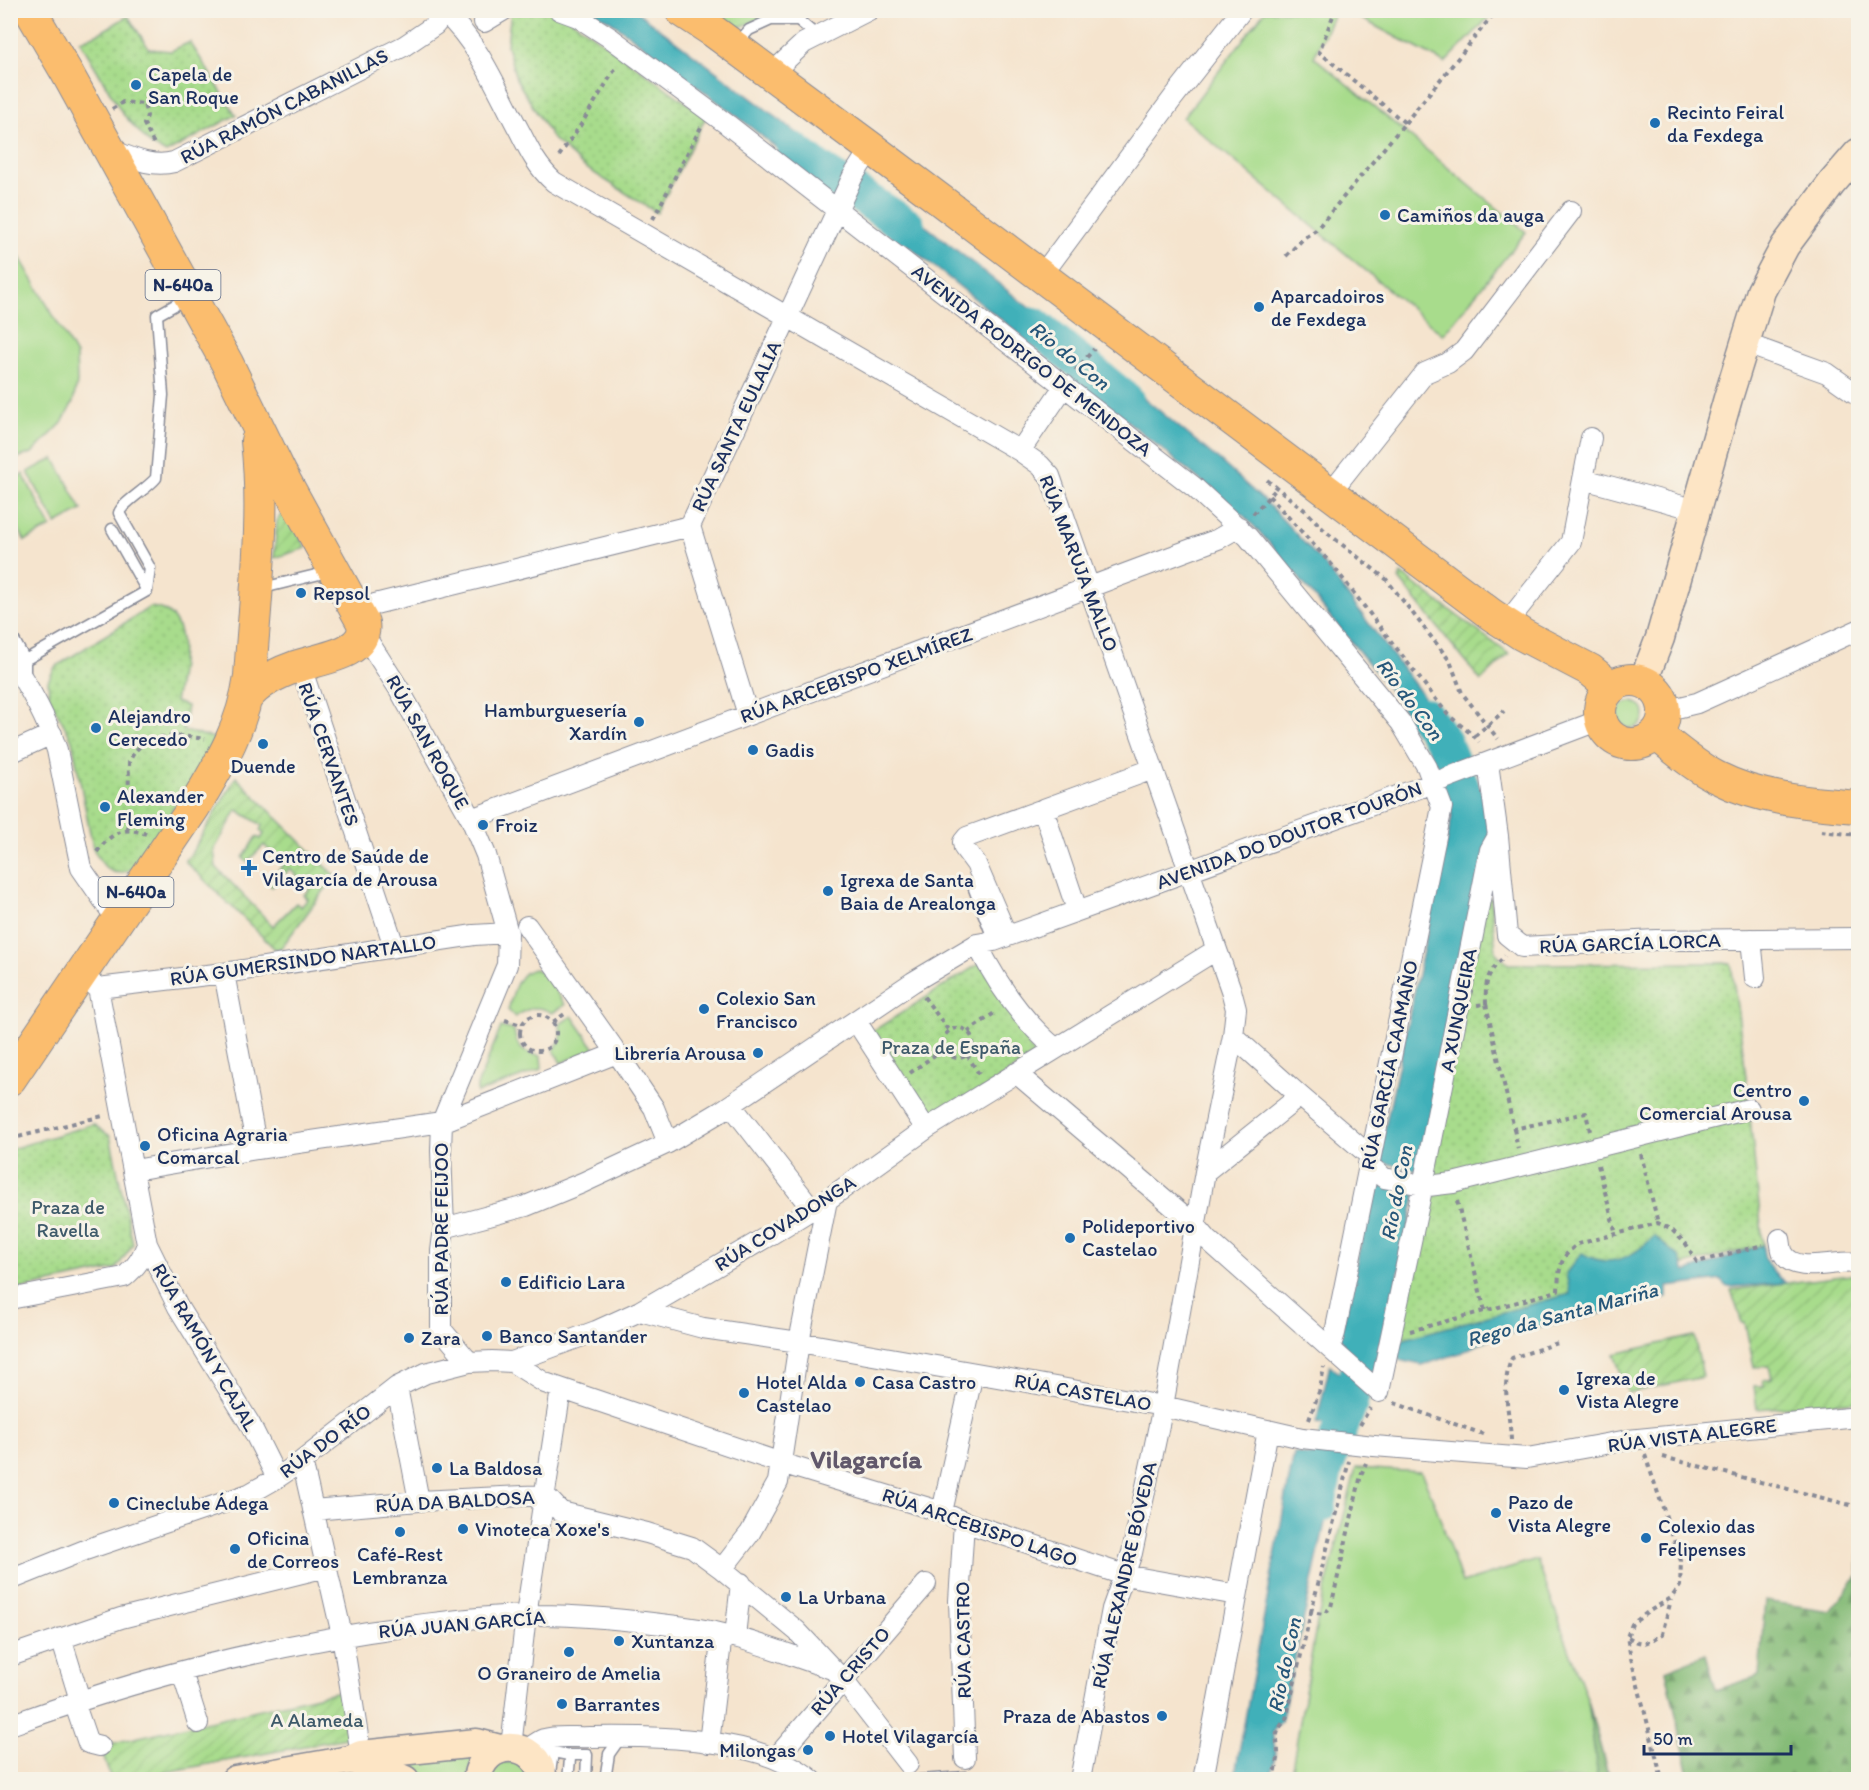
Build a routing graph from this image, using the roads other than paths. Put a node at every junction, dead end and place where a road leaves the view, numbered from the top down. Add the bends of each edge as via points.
1 (30, 10) edge
2 (504, 10) edge
3 (559, 10) edge
4 (681, 10) edge
5 (771, 10) edge
6 (812, 10) edge
7 (869, 10) edge
8 (1242, 10) edge
9 (447, 12) edge
10 (787, 20) junction
11 (484, 22) dead end
12 (816, 35) junction
13 (734, 47) junction
14 (771, 74) junction
15 (871, 148) junction
16 (109, 149) junction
17 (1858, 153) edge
18 (838, 208) junction
19 (1571, 211) dead end
20 (1042, 275) junction
21 (189, 297) junction
22 (787, 315) junction
23 (1744, 343) junction
24 (1068, 381) junction
25 (1858, 395) edge
26 (254, 422) junction
27 (1591, 438) dead end
28 (1020, 451) junction
29 (1583, 479) junction
30 (1330, 493) junction
31 (1697, 510) junction
32 (1245, 521) junction
33 (690, 526) junction
34 (310, 527) junction
35 (112, 529) dead end
36 (258, 554) junction
37 (335, 571) junction
38 (1090, 588) junction
39 (147, 591) junction
40 (255, 597) junction
41 (1506, 624) junction
42 (362, 625) junction
43 (1858, 630) edge
44 (10, 633) edge
45 (18, 660) edge
46 (289, 670) junction
47 (1643, 682) junction
48 (1611, 687) junction
49 (247, 697) junction
50 (748, 715) junction
51 (1600, 720) junction
52 (1660, 722) junction
53 (52, 734) junction
54 (10, 753) edge
55 (1483, 765) junction
56 (1153, 769) junction
57 (1436, 783) junction
58 (1858, 807) edge
59 (1043, 809) junction
60 (471, 819) junction
61 (1498, 836) junction
62 (1189, 872) junction
63 (974, 889) dead end
64 (1074, 901) dead end
65 (117, 920) junction
66 (527, 926) dead end
67 (508, 933) junction
68 (1858, 938) edge
69 (1751, 939) junction
70 (993, 940) junction
71 (394, 946) junction
72 (1216, 950) junction
73 (224, 973) junction
74 (1755, 978) dead end
75 (90, 981) junction
76 (856, 1021) junction
77 (1233, 1036) junction
78 (1055, 1048) junction
79 (617, 1053) junction
80 (1016, 1073) junction
81 (10, 1079) edge
82 (1300, 1096) junction
83 (731, 1105) junction
84 (1749, 1109) dead end
85 (442, 1122) junction
86 (926, 1129) junction
87 (668, 1143) junction
88 (257, 1149) junction
89 (1369, 1160) junction
90 (134, 1170) junction
91 (1204, 1172) junction
92 (1423, 1185) junction
93 (820, 1205) junction
94 (1196, 1226) junction
95 (444, 1228) junction
96 (1771, 1242) road end
97 (147, 1244) junction
98 (1858, 1263) edge
99 (10, 1299) edge
100 (640, 1311) junction
101 (798, 1342) junction
102 (1327, 1355) junction
103 (469, 1362) junction
104 (512, 1362) junction
105 (973, 1373) junction
106 (397, 1387) junction
107 (561, 1389) junction
108 (1163, 1406) junction
109 (1858, 1417) edge
110 (1268, 1430) junction
111 (1519, 1452) joint
112 (302, 1461) junction
113 (781, 1463) junction
114 (277, 1478) junction
115 (545, 1495) junction
116 (419, 1501) junction
117 (313, 1510) junction
118 (942, 1512) junction
119 (964, 1522) junction
120 (326, 1567) junction
121 (722, 1569) junction
122 (1125, 1575) junction
123 (10, 1580) edge
124 (741, 1583) junction
125 (926, 1584) dead end
126 (1237, 1595) junction
127 (526, 1615) junction
128 (342, 1635) junction
129 (729, 1635) junction
130 (61, 1638) junction
131 (10, 1656) edge
132 (182, 1672) junction
133 (837, 1674) junction
134 (77, 1701) junction
135 (198, 1723) dead end
136 (10, 1725) edge
137 (621, 1737) junction
138 (709, 1743) junction
139 (100, 1746) dead end
140 (523, 1750) junction
141 (569, 1755) junction
142 (587, 1755) junction
143 (776, 1758) junction
144 (965, 1758) dead end
145 (608, 1761) junction
146 (366, 1765) edge
147 (914, 1772) edge
148 (235, 1779) edge
149 (405, 1779) edge
150 (477, 1779) edge
151 (543, 1779) edge
152 (550, 1779) edge
153 (568, 1779) edge
154 (586, 1779) edge
155 (605, 1779) edge
156 (812, 1779) edge
157 (925, 1779) edge
158 (965, 1779) edge
159 (1080, 1779) edge
160 (1203, 1779) edge

1 - 16 main road, N-640a
2 - 11 street
3 - 18 street, AVENIDA RODRIGO DE MENDOZA via 628,50
4 - 13 main road
5 - 10 lane
6 - 10 lane
7 - 12 street
8 - 20 street
9 - 16 street, RÚA RAMÓN CABANILLAS via 404,46 174,162 147,162
9 - 22 street, RÚA MARUJA MALLO via 477,52 546,175
10 - 12 lane via 798,20
10 - 13 lane via 771,20 749,30
12 - 14 street via 794,50
13 - 14 main road
14 - 15 main road
15 - 18 street, RÚA SANTA EULALIA
15 - 20 main road
16 - 21 main road, N-640a
17 - 23 street via 1785,246 1761,291
18 - 22 street, RÚA SANTA EULALIA
18 - 24 street, AVENIDA RODRIGO DE MENDOZA
19 - 30 street via 1464,351 1425,373
20 - 30 main road
21 - 26 main road, N-640a via 237,380
21 - 39 lane via 157,315 163,395 156,478 119,513 150,568
22 - 28 street, RÚA MARUJA MALLO
22 - 33 street, RÚA SANTA EULALIA
23 - 25 street via 1821,370
23 - 31 street
24 - 28 street
24 - 32 street, AVENIDA RODRIGO DE MENDOZA via 1194,487
26 - 34 main road, RÚA SAN ROQUE
26 - 36 main road, N-640a via 261,480
27 - 29 street
28 - 38 street, RÚA MARUJA MALLO via 1050,476
29 - 31 street
29 - 41 street via 1570,542
30 - 41 main road
31 - 47 street
32 - 38 street, RÚA ARCEBISPO XELMÍREZ via 1218,539
32 - 57 street, AVENIDA RODRIGO DE MENDOZA via 1401,723
33 - 42 street, RÚA SANTA EULALIA via 375,604 363,611
33 - 50 street
34 - 36 street via 286,504 275,502
34 - 37 main road, RÚA SAN ROQUE
35 - 39 lane
36 - 40 main road, N-640a
37 - 40 lane via 271,586
37 - 42 main road, RÚA SAN ROQUE
38 - 50 street, RÚA ARCEBISPO XELMÍREZ
38 - 56 street, RÚA MARUJA MALLO
39 - 45 lane
40 - 46 street via 261,623 260,659 276,672
40 - 49 main road, N-640a
41 - 48 main road via 1590,670
42 - 46 main road via 360,641 349,650
42 - 60 street, RÚA SAN ROQUE
43 - 52 street
44 - 45 lane
45 - 53 street
46 - 49 main road via 258,686
46 - 71 street, RÚA CERVANTES via 304,676
47 - 48 main road via 1626,680
47 - 52 main road via 1663,701
48 - 51 main road via 1601,702
49 - 65 main road, N-640a via 229,748
50 - 60 street, RÚA ARCEBISPO XELMÍREZ
51 - 52 main road via 1611,737 1629,744 1639,744
51 - 55 street, AVENIDA DO DOUTOR TOURÓN
52 - 58 main road via 1714,776 1747,791 1792,801
53 - 54 street
53 - 65 street via 81,868
55 - 57 street, AVENIDA DO DOUTOR TOURÓN
55 - 61 street, RÚA GARCÍA LORCA
56 - 59 street
56 - 62 street, RÚA MARUJA MALLO
57 - 62 street, AVENIDA DO DOUTOR TOURÓN
57 - 89 street, RÚA GARCÍA CAAMAÑO via 1442,807
59 - 64 street
59 - 70 street via 963,842 976,864
60 - 67 street, RÚA SAN ROQUE via 486,855
61 - 69 street, RÚA GARCÍA LORCA via 1507,935 1522,947
61 - 92 street, A XUNQUEIRA via 1490,850
62 - 70 street, AVENIDA DO DOUTOR TOURÓN
62 - 72 street, RÚA MARUJA MALLO
63 - 70 lane
65 - 75 main road, N-640a
66 - 79 street
67 - 71 street, RÚA GUMERSINDO NARTALLO
67 - 85 street, RÚA SAN ROQUE via 507,965
68 - 69 street, RÚA GARCÍA LORCA
69 - 74 street
70 - 76 street via 913,982
70 - 78 street via 985,960 1039,1035
71 - 73 street, RÚA GUMERSINDO NARTALLO
72 - 77 street, RÚA MARUJA MALLO via 1236,1009
72 - 78 street
73 - 75 street, RÚA GUMERSINDO NARTALLO
73 - 88 street
75 - 81 main road, N-640a
75 - 90 street, RÚA RAMÓN Y CAJAL
76 - 83 street
76 - 86 street
77 - 82 street
77 - 91 street, RÚA MARUJA MALLO
78 - 80 street
79 - 85 street
79 - 87 street via 654,1108
80 - 86 street
80 - 94 street
82 - 89 street
82 - 91 street
83 - 87 street
83 - 93 street
84 - 92 street via 1453,1183
85 - 88 street
85 - 95 street, RÚA PADRE FEIJOO
86 - 93 street, RÚA COVADONGA
87 - 95 street via 526,1206
88 - 90 street
89 - 92 street via 1384,1178
89 - 102 street, RÚA GARCÍA CAAMAÑO via 1335,1333
90 - 97 street, RÚA RAMÓN Y CAJAL
91 - 94 street, RÚA ALEXANDRE BÓVEDA
92 - 102 street, A XUNQUEIRA via 1387,1361 1384,1396
93 - 100 street, RÚA COVADONGA
93 - 101 street
94 - 102 street
94 - 108 street, RÚA ALEXANDRE BÓVEDA
95 - 103 street, RÚA PADRE FEIJOO via 441,1329
96 - 98 street via 1799,1265
97 - 99 street via 136,1267 124,1277
97 - 114 street, RÚA RAMÓN Y CAJAL via 178,1306 250,1424
100 - 101 street, RÚA CASTELAO via 703,1328
100 - 104 street, RÚA COVADONGA
101 - 105 street, RÚA CASTELAO
101 - 113 street
103 - 104 street, RÚA DO RÍO
103 - 106 street, RÚA DO RÍO via 426,1373
104 - 107 street, RÚA ARCEBISPO LAGO
105 - 108 street, RÚA CASTELAO
105 - 118 street
106 - 112 street, RÚA DO RÍO
106 - 116 street
107 - 113 street, RÚA ARCEBISPO LAGO
107 - 115 street
108 - 110 street, RÚA CASTELAO
108 - 122 street, RÚA ALEXANDRE BÓVEDA
109 - 111 street, RÚA VISTA ALEGRE
110 - 111 street, RÚA CASTELAO, bridge via 1374,1446
110 - 126 street
112 - 114 street, RÚA DO RÍO
112 - 117 street
113 - 118 street, RÚA ARCEBISPO LAGO
113 - 121 street via 778,1482 763,1513
114 - 123 street, RÚA DO RÍO via 249,1494
115 - 116 street, RÚA DA BALDOSA
115 - 121 street, RÚA DA BALDOSA via 561,1512 692,1547
115 - 127 street
116 - 117 street, RÚA DA BALDOSA
117 - 120 street
118 - 119 street, RÚA ARCEBISPO LAGO
119 - 122 street, RÚA ARCEBISPO LAGO
119 - 144 street, RÚA CASTRO via 959,1601
120 - 128 street
120 - 130 street via 121,1618
121 - 124 street, RÚA DA BALDOSA
122 - 126 street
122 - 159 street, RÚA ALEXANDRE BÓVEDA via 1112,1609
124 - 129 street
124 - 133 street, RÚA DA BALDOSA via 797,1631
125 - 133 street, RÚA CRISTO
126 - 160 street
127 - 128 street, RÚA JUAN GARCÍA
127 - 129 street, RÚA JUAN GARCÍA via 619,1619
127 - 140 street
128 - 132 street, RÚA JUAN GARCÍA
128 - 146 street
129 - 133 street, RÚA JUAN GARCÍA
129 - 138 street
130 - 131 street
130 - 134 street
132 - 134 street, RÚA JUAN GARCÍA
132 - 135 street
133 - 143 street, RÚA CRISTO
133 - 147 street, RÚA DA BALDOSA
134 - 136 street, RÚA JUAN GARCÍA
134 - 139 street via 88,1743
137 - 138 street
137 - 140 street via 545,1738
137 - 145 lane
138 - 143 street
140 - 141 lane
140 - 146 street via 477,1743 401,1750
140 - 150 street via 484,1760
140 - 151 street via 541,1768
140 - 152 lane
141 - 142 lane
141 - 153 lane
142 - 145 lane
142 - 154 lane
143 - 156 street
145 - 155 lane
146 - 148 street
146 - 149 street
147 - 157 lane
157 - 158 lane

